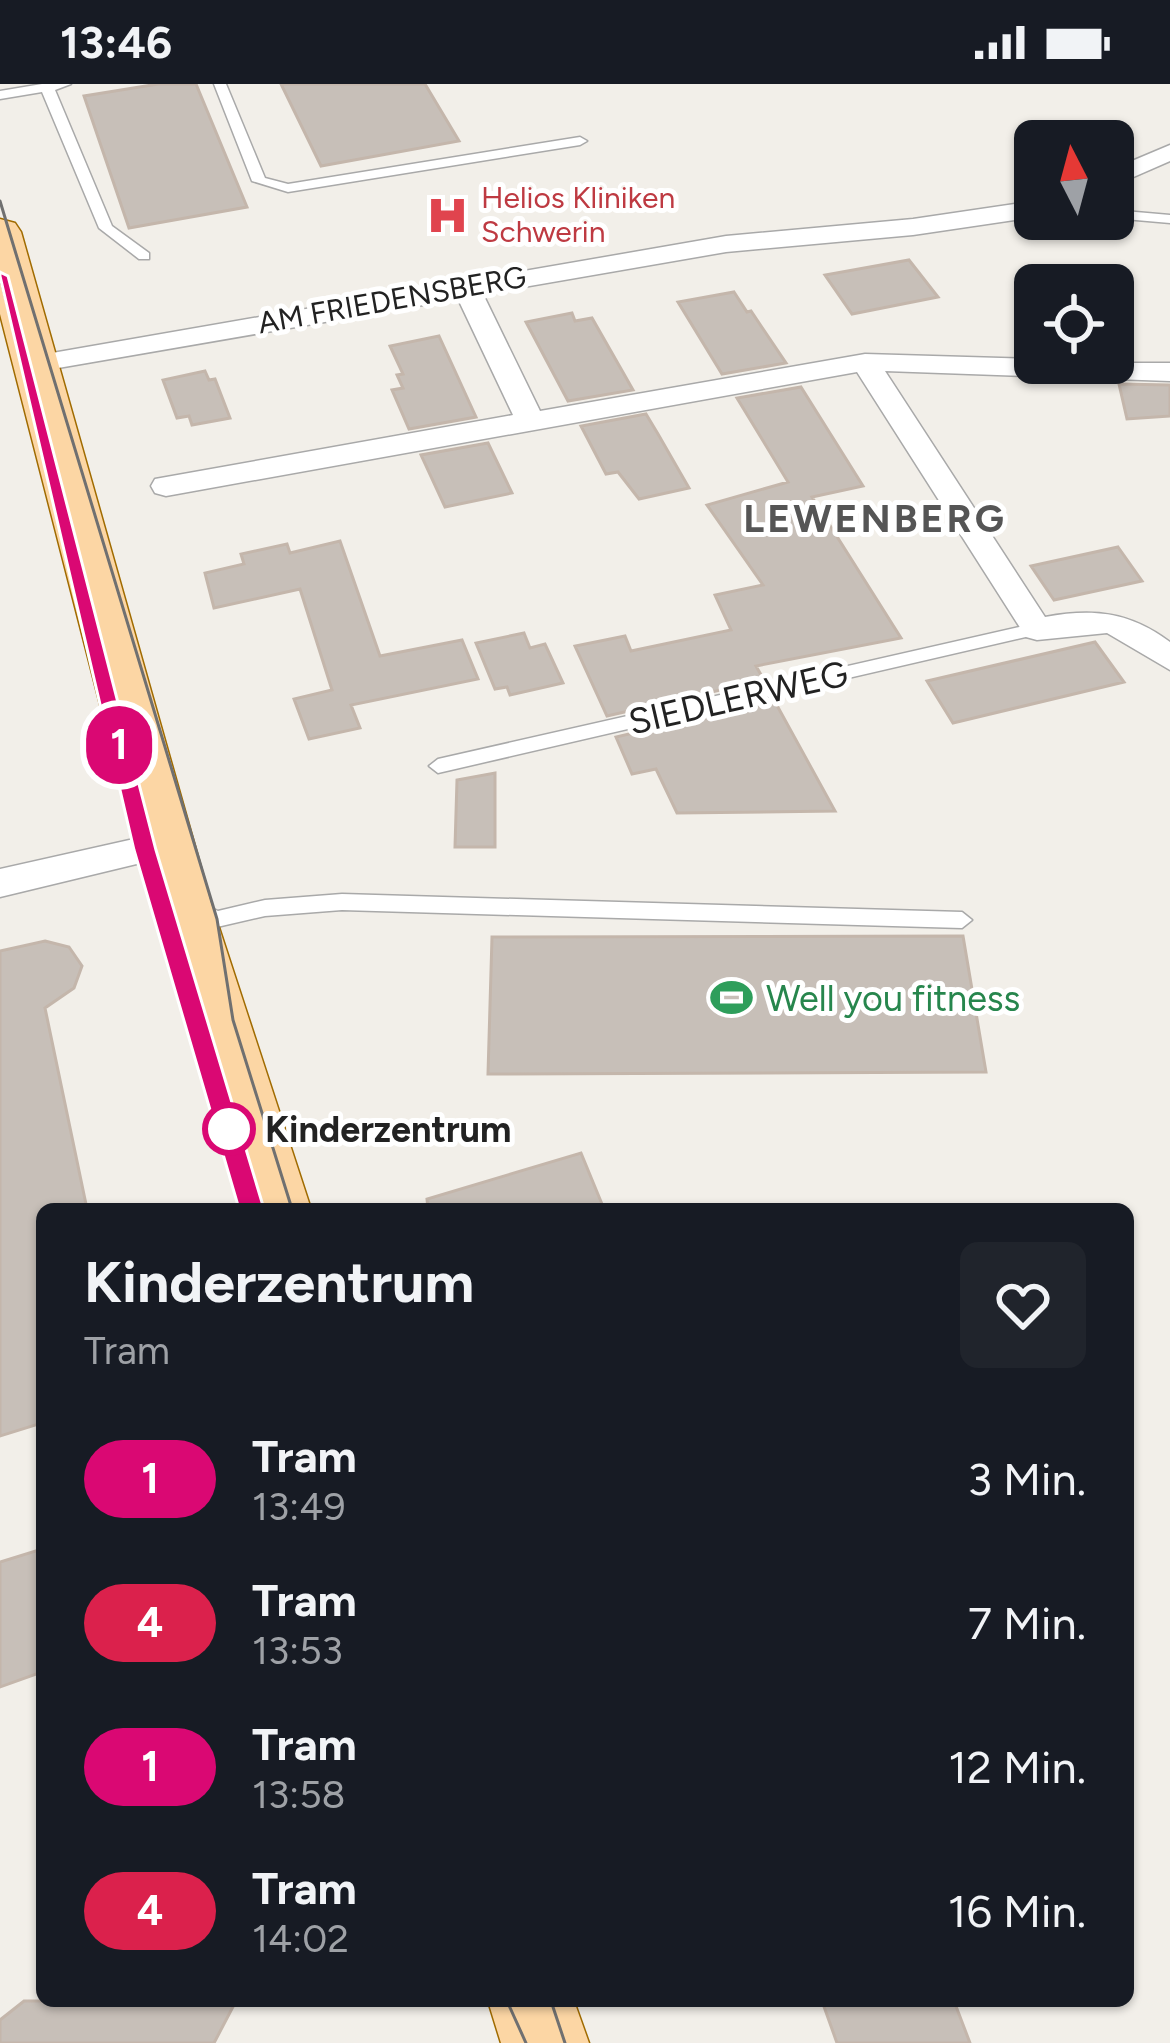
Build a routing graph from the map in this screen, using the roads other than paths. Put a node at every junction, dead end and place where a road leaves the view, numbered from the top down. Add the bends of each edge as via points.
1 (65, 84) edge
2 (220, 84) edge
3 (47, 87) edge
4 (0, 95) edge
5 (580, 141) dead end
6 (1170, 152) edge
7 (1134, 168) edge
8 (1014, 212) edge
9 (1134, 216) edge
10 (1170, 219) edge
11 (0, 232) edge
12 (144, 256) dead end
13 (466, 286) junction
14 (27, 347) junction
15 (865, 362) junction
16 (1170, 372) edge
17 (529, 419) junction
18 (166, 486) dead end
19 (1037, 629) junction
20 (1170, 659) edge
21 (438, 766) dead end
22 (165, 845) junction
23 (0, 883) edge
24 (182, 903) junction
25 (962, 920) dead end
26 (276, 1203) edge
27 (533, 2007) edge
28 (544, 2043) edge

1 - 3 lane
2 - 5 lane via 259,181 288,188
3 - 4 lane
3 - 12 lane via 106,228
6 - 7 street
8 - 13 street, AM FRIEDENSBERG via 726,244
9 - 10 lane
11 - 14 main road
13 - 14 street, AM FRIEDENSBERG
13 - 17 street
14 - 22 main road
15 - 16 street
15 - 17 street
15 - 19 street
17 - 18 street
19 - 20 street, SIEDLERWEG via 1091,619 1128,625
19 - 21 lane, SIEDLERWEG
22 - 23 street
22 - 24 main road
24 - 25 lane via 217,919 342,902
24 - 26 main road
27 - 28 main road

